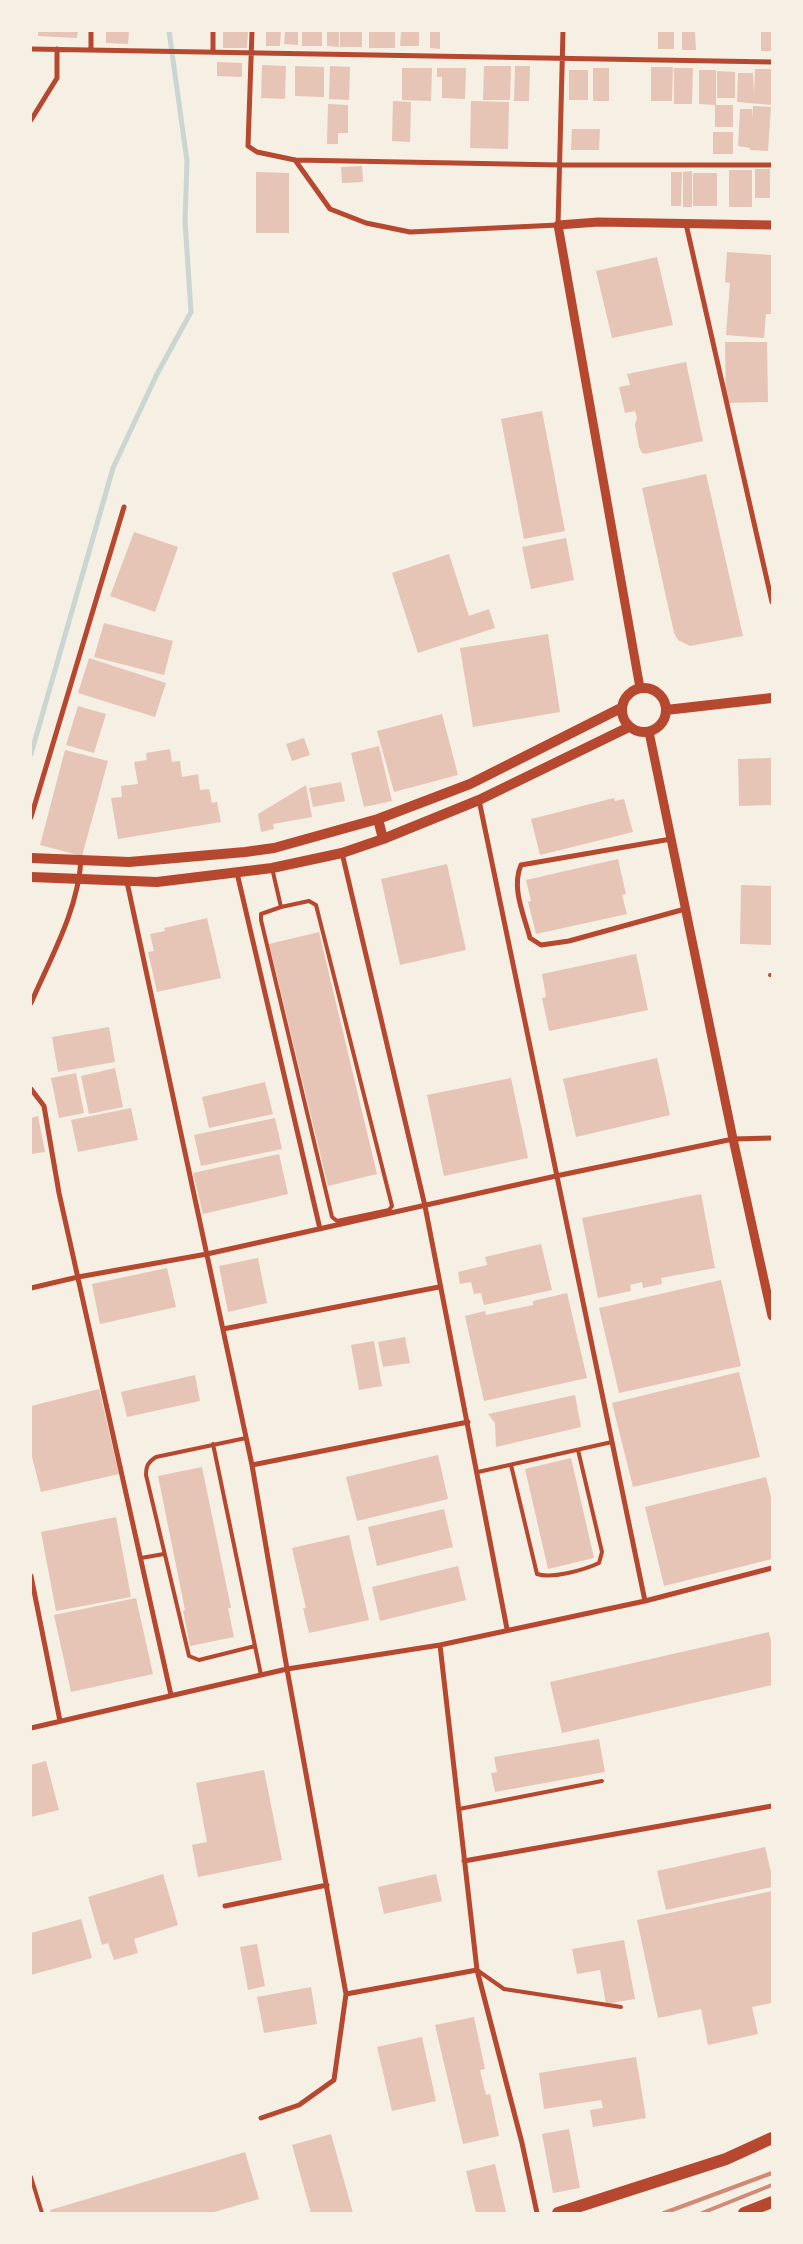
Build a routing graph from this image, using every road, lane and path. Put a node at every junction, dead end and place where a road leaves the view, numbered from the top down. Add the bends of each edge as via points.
1 (91, 31) edge
2 (213, 31) edge
3 (252, 31) edge
4 (563, 31) edge
5 (31, 49) edge
6 (57, 49) junction
7 (91, 50) junction
8 (213, 52) junction
9 (251, 52) junction
10 (562, 58) junction
11 (772, 62) edge
12 (31, 120) edge
13 (295, 160) junction
14 (560, 165) junction
15 (772, 165) edge
16 (686, 224) junction
17 (558, 225) junction
18 (772, 225) edge
19 (124, 507) dead end
20 (772, 602) edge
21 (640, 688) junction
22 (772, 698) edge
23 (621, 708) junction
24 (666, 710) junction
25 (629, 727) junction
26 (649, 732) junction
27 (479, 800) junction
28 (31, 817) edge
29 (378, 819) junction
30 (383, 839) junction
31 (671, 839) junction
32 (342, 853) junction
33 (31, 858) edge
34 (81, 860) junction
35 (272, 868) junction
36 (237, 873) junction
37 (31, 877) edge
38 (80, 879) junction
39 (128, 882) junction
40 (282, 907) junction
41 (685, 909) junction
42 (31, 1002) edge
43 (31, 1089) edge
44 (772, 1138) edge
45 (732, 1140) junction
46 (556, 1176) junction
47 (425, 1206) junction
48 (320, 1229) junction
49 (207, 1254) junction
50 (78, 1277) junction
51 (439, 1287) junction
52 (31, 1288) edge
53 (772, 1316) edge
54 (223, 1329) junction
55 (468, 1422) junction
56 (246, 1438) junction
57 (612, 1442) junction
58 (213, 1444) junction
59 (578, 1450) junction
60 (252, 1464) junction
61 (511, 1465) junction
62 (478, 1472) junction
63 (164, 1554) junction
64 (140, 1558) junction
65 (772, 1568) edge
66 (31, 1576) edge
67 (645, 1601) junction
68 (507, 1629) junction
69 (440, 1645) junction
70 (255, 1646) junction
71 (286, 1670) junction
72 (261, 1675) junction
73 (171, 1695) junction
74 (60, 1721) junction
75 (31, 1728) edge
76 (602, 1781) dead end
77 (772, 1806) edge
78 (458, 1808) junction
79 (464, 1861) junction
80 (327, 1885) junction
81 (225, 1906) dead end
82 (477, 1970) junction
83 (346, 1994) junction
84 (621, 2007) dead end
85 (261, 2118) dead end
86 (772, 2138) edge
87 (31, 2177) edge
88 (772, 2202) edge
89 (42, 2213) edge
90 (537, 2213) edge
91 (558, 2213) edge
92 (744, 2213) edge

1 - 7 street
2 - 8 street
3 - 9 street
4 - 10 street
5 - 6 street
6 - 7 street
6 - 12 street via 57,78
7 - 8 street
8 - 9 street
9 - 10 street
9 - 13 street via 248,146 257,152
10 - 11 street
10 - 14 street
13 - 14 street
13 - 17 street via 330,209 366,223 410,232
14 - 15 street
14 - 17 street
16 - 17 street via 598,222
16 - 18 street
16 - 20 street
17 - 21 street
19 - 28 street
21 - 23 main road via 628,695
21 - 24 main road via 658,693 666,704
22 - 24 main road
23 - 25 main road
23 - 29 main road via 470,784
24 - 26 main road via 661,724
25 - 26 main road
25 - 27 main road
26 - 31 street
27 - 30 main road
27 - 46 street
29 - 30 main road
29 - 34 main road via 274,848 129,862
30 - 32 main road
31 - 41 street
31 - 41 street via 521,865 517,889 530,938 541,945
32 - 35 main road
32 - 47 street
33 - 34 main road
34 - 38 street
35 - 36 main road
35 - 40 lane
36 - 39 main road
36 - 48 street
37 - 38 main road
38 - 39 main road
38 - 42 street via 63,932
39 - 49 street
40 - 40 lane via 264,912 261,920 332,1217 337,1221 389,1210 392,1206 316,906 309,901
41 - 45 street
43 - 50 street via 44,1106
44 - 45 street
45 - 46 street
45 - 53 street
46 - 47 street
46 - 57 street
47 - 48 street
47 - 51 street
48 - 49 street
49 - 50 street
49 - 54 street
50 - 52 street
50 - 64 street
51 - 54 street
51 - 55 street
54 - 56 street
55 - 60 street
55 - 62 street
56 - 58 lane
56 - 60 street
57 - 59 lane
57 - 67 street
58 - 63 lane via 156,1457 146,1467
58 - 70 lane
59 - 61 lane
59 - 61 lane via 602,1552 599,1563 586,1569 544,1576 537,1574
60 - 71 street
61 - 62 lane
62 - 68 street
63 - 64 lane
63 - 70 lane via 189,1656 199,1660
64 - 73 street
65 - 67 street
66 - 74 street
67 - 68 street
68 - 69 street
69 - 71 street
69 - 78 street
70 - 72 lane
71 - 72 street
71 - 80 street
72 - 73 street
73 - 74 street
74 - 75 street
76 - 78 lane
77 - 79 street
78 - 79 street
79 - 82 street
80 - 81 street
80 - 83 street
82 - 83 street
82 - 84 lane via 504,1989
82 - 90 street
83 - 85 street via 334,2080 299,2105
86 - 91 main road via 726,2159
87 - 89 lane
88 - 92 main road

